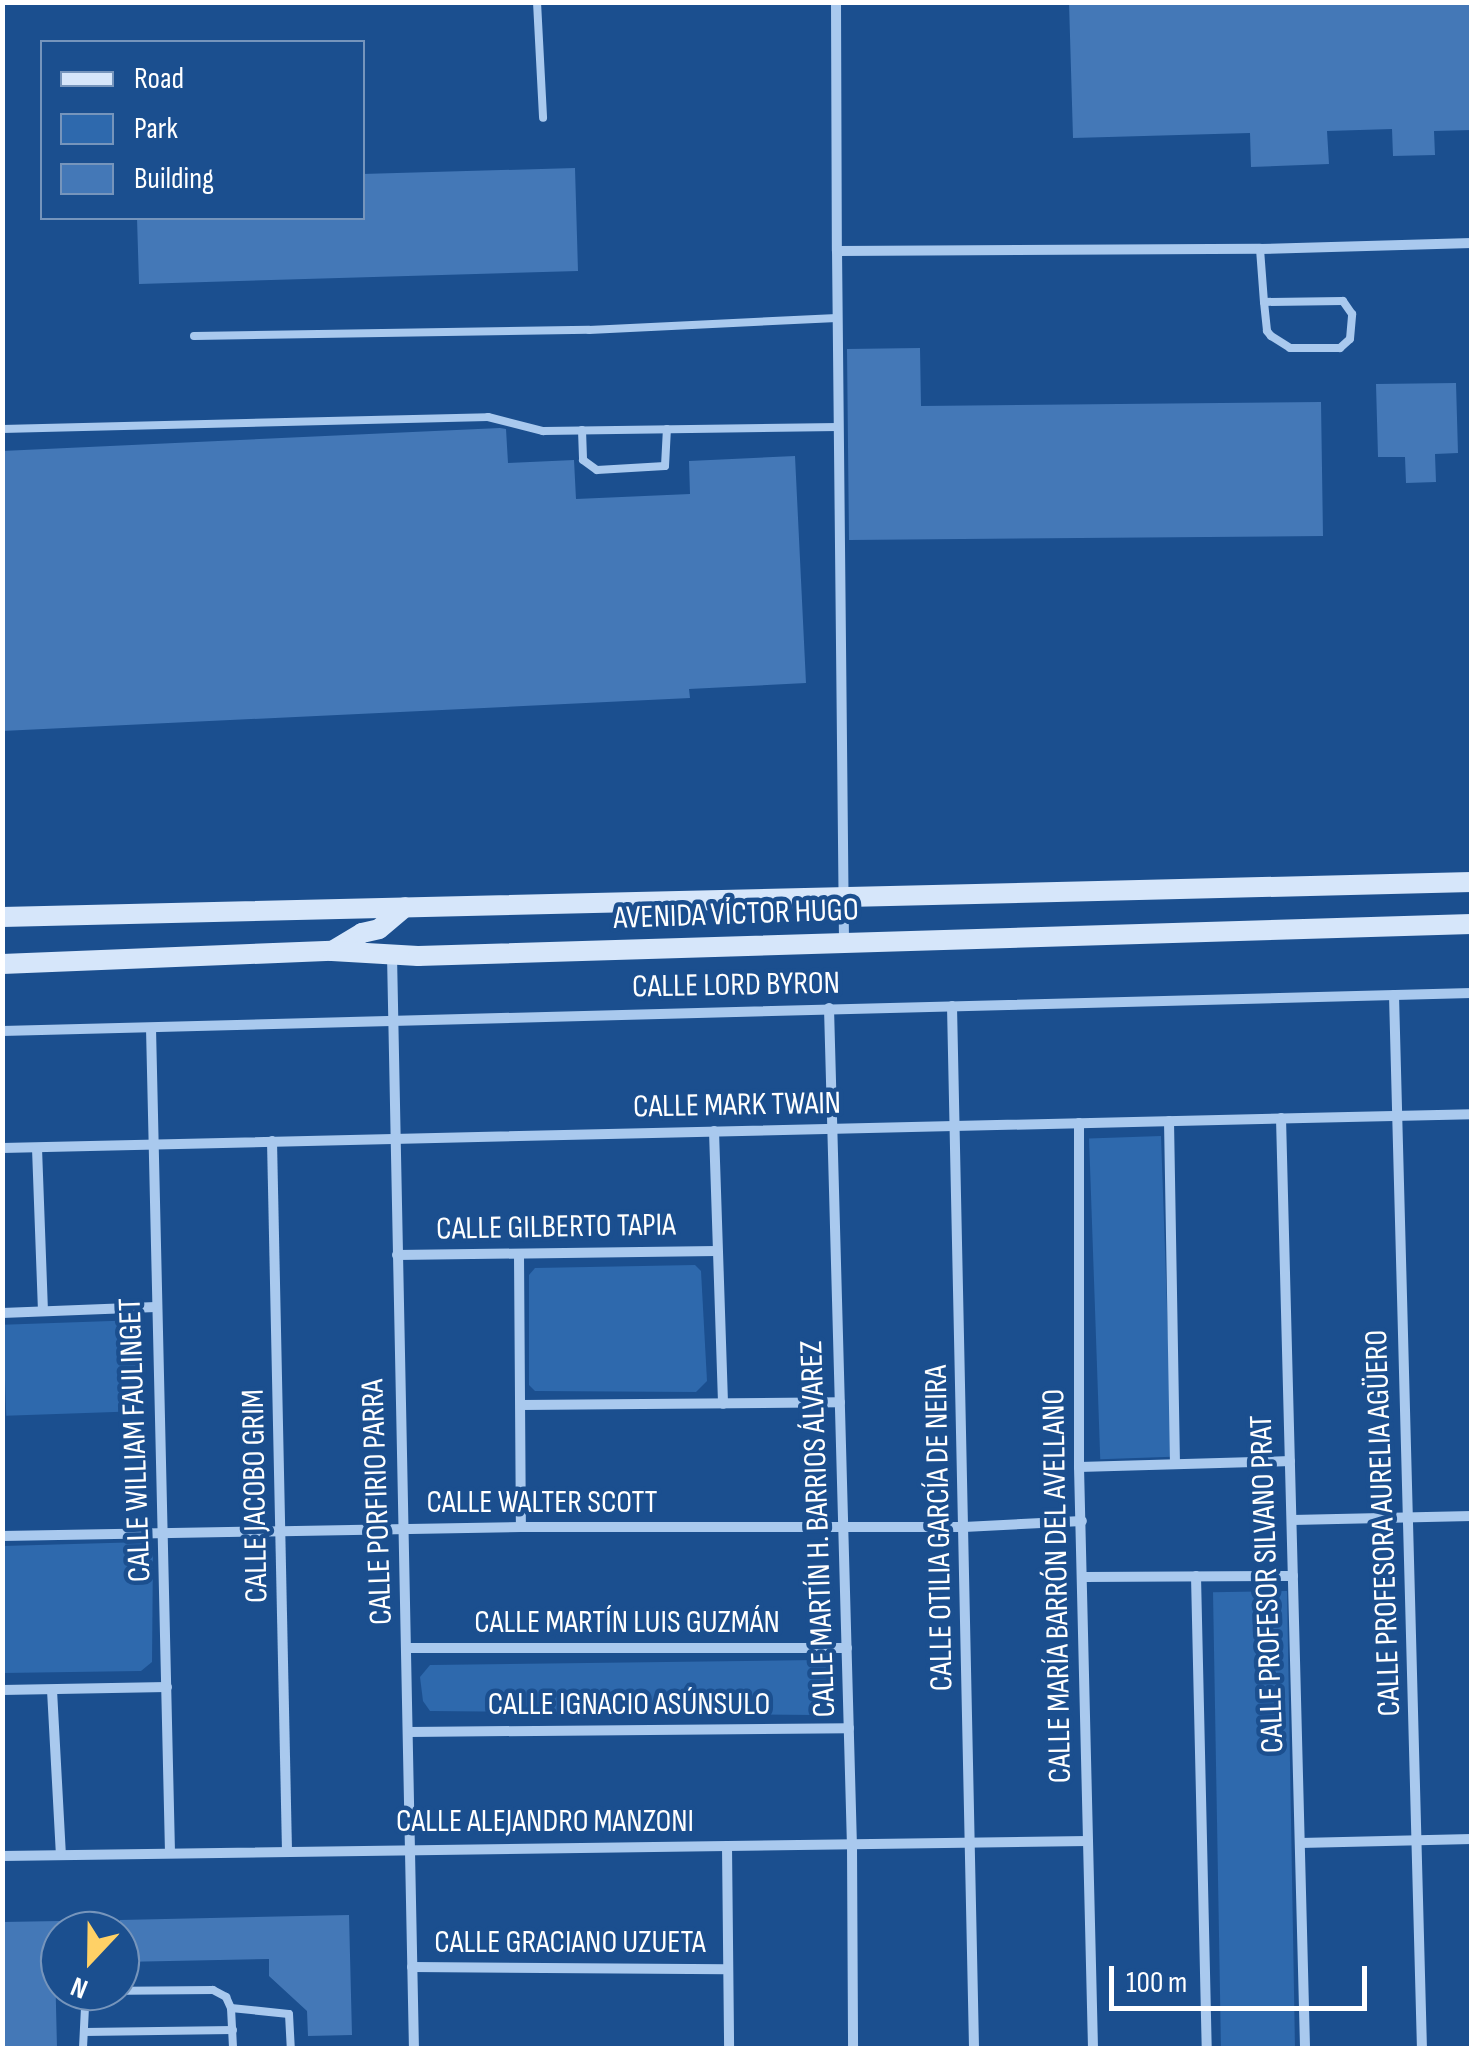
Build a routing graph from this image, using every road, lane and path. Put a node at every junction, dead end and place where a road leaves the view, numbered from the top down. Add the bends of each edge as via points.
1 (538, 2) edge
2 (836, 2) edge
3 (543, 118) dead end
4 (1472, 243) edge
5 (1260, 249) junction
6 (836, 252) junction
7 (1264, 302) junction
8 (837, 318) junction
9 (194, 336) dead end
10 (838, 427) junction
11 (2, 429) edge
12 (667, 429) junction
13 (582, 430) junction
14 (1472, 882) edge
15 (844, 899) junction
16 (405, 907) junction
17 (2, 917) edge
18 (1472, 924) edge
19 (844, 941) junction
20 (332, 952) junction
21 (392, 955) junction
22 (2, 964) edge
23 (1472, 993) edge
24 (1394, 995) junction
25 (952, 1006) junction
26 (829, 1008) junction
27 (393, 1020) junction
28 (151, 1028) junction
29 (2, 1031) edge
30 (1472, 1114) edge
31 (1397, 1116) junction
32 (1281, 1118) junction
33 (1169, 1120) junction
34 (1079, 1123) junction
35 (957, 1125) junction
36 (832, 1130) junction
37 (714, 1131) junction
38 (395, 1138) junction
39 (272, 1141) junction
40 (152, 1145) junction
41 (2, 1148) edge
42 (37, 1148) junction
43 (716, 1250) junction
44 (396, 1255) junction
45 (519, 1255) junction
46 (156, 1307) junction
47 (43, 1311) junction
48 (2, 1313) edge
49 (840, 1402) junction
50 (723, 1404) junction
51 (521, 1405) junction
52 (1290, 1461) junction
53 (1175, 1464) junction
54 (1079, 1467) junction
55 (1472, 1516) edge
56 (1410, 1517) junction
57 (1292, 1520) junction
58 (1082, 1521) junction
59 (520, 1527) junction
60 (844, 1527) junction
61 (964, 1527) junction
62 (282, 1530) junction
63 (403, 1530) junction
64 (165, 1535) junction
65 (2, 1536) edge
66 (1196, 1576) junction
67 (1293, 1576) junction
68 (1084, 1577) junction
69 (407, 1648) junction
70 (847, 1648) junction
71 (167, 1687) junction
72 (2, 1690) edge
73 (52, 1690) junction
74 (849, 1728) junction
75 (409, 1732) junction
76 (1472, 1839) edge
77 (1088, 1841) junction
78 (1417, 1841) junction
79 (1300, 1843) junction
80 (971, 1844) junction
81 (728, 1846) junction
82 (852, 1846) junction
83 (410, 1848) junction
84 (287, 1850) junction
85 (170, 1851) junction
86 (60, 1854) junction
87 (2, 1856) edge
88 (412, 1967) junction
89 (728, 1969) junction
90 (231, 2008) junction
91 (233, 2030) junction
92 (84, 2032) junction
93 (84, 2048) edge
94 (233, 2048) edge
95 (291, 2048) edge
96 (414, 2048) edge
97 (729, 2048) edge
98 (853, 2048) edge
99 (974, 2048) edge
100 (1094, 2048) edge
101 (1207, 2048) edge
102 (1305, 2048) edge
103 (1422, 2048) edge

1 - 3 lane
2 - 6 street
4 - 5 street
5 - 6 street
5 - 7 lane
6 - 8 street
7 - 7 lane via 1267,331 1279,343 1340,348 1350,339 1352,314 1343,301
8 - 9 lane via 589,330
8 - 10 street
10 - 12 lane
10 - 15 street
11 - 13 lane via 488,416 529,429
12 - 13 lane
12 - 13 lane via 665,466 597,470 583,460
14 - 15 street, AVENIDA VÍCTOR HUGO
15 - 16 street, AVENIDA VÍCTOR HUGO
15 - 19 street
16 - 17 street, AVENIDA VÍCTOR HUGO
16 - 20 street via 379,930
18 - 19 street, AVENIDA VÍCTOR HUGO
19 - 21 street, AVENIDA VÍCTOR HUGO
20 - 21 street, AVENIDA VÍCTOR HUGO
20 - 22 street, AVENIDA VÍCTOR HUGO
21 - 27 street, CALLE PORFIRIO PARRA
23 - 24 street, CALLE LORD BYRON
24 - 25 street, CALLE LORD BYRON
24 - 31 street, CALLE PROFESORA AURELIA AGÜERO
25 - 26 street, CALLE LORD BYRON
25 - 35 street, CALLE OTILIA GARCÍA DE NEIRA
26 - 27 street, CALLE LORD BYRON
26 - 36 street, CALLE MARTÍN H. BARRIOS ÁLVAREZ
27 - 28 street, CALLE LORD BYRON
27 - 38 street, CALLE PORFIRIO PARRA
28 - 29 street, CALLE LORD BYRON
28 - 40 street, CALLE WILLIAM FAULINGET
30 - 31 street, CALLE MARK TWAIN
31 - 32 street, CALLE MARK TWAIN
31 - 56 street, CALLE PROFESORA AURELIA AGÜERO
32 - 33 street, CALLE MARK TWAIN
32 - 52 street, CALLE PROFESOR SILVANO PRAT
33 - 34 street, CALLE MARK TWAIN
33 - 53 street
34 - 35 street, CALLE MARK TWAIN
34 - 54 street, CALLE MARÍA BARRÓN DEL AVELLANO
35 - 36 street, CALLE MARK TWAIN
35 - 61 street, CALLE OTILIA GARCÍA DE NEIRA
36 - 37 street, CALLE MARK TWAIN
36 - 49 street, CALLE MARTÍN H. BARRIOS ÁLVAREZ
37 - 38 street, CALLE MARK TWAIN
37 - 43 street
38 - 39 street, CALLE MARK TWAIN
38 - 44 street, CALLE PORFIRIO PARRA
39 - 40 street, CALLE MARK TWAIN
39 - 62 street, CALLE JACOBO GRIM
40 - 42 street, CALLE MARK TWAIN
40 - 46 street, CALLE WILLIAM FAULINGET
41 - 42 street, CALLE MARK TWAIN
42 - 47 street
43 - 45 street, CALLE GILBERTO TAPIA
43 - 50 street
44 - 45 street, CALLE GILBERTO TAPIA
44 - 63 street, CALLE PORFIRIO PARRA
45 - 51 street
46 - 47 street
46 - 64 street, CALLE WILLIAM FAULINGET
47 - 48 street
49 - 50 street
49 - 60 street, CALLE MARTÍN H. BARRIOS ÁLVAREZ
50 - 51 street
51 - 59 street
52 - 53 street
52 - 57 street, CALLE PROFESOR SILVANO PRAT
53 - 54 street
54 - 58 street, CALLE MARÍA BARRÓN DEL AVELLANO
55 - 56 street
56 - 57 street
56 - 78 street, CALLE PROFESORA AURELIA AGÜERO
57 - 67 street, CALLE PROFESOR SILVANO PRAT
58 - 61 street, CALLE WALTER SCOTT
58 - 68 street, CALLE MARÍA BARRÓN DEL AVELLANO
59 - 60 street, CALLE WALTER SCOTT
59 - 63 street, CALLE WALTER SCOTT
60 - 61 street, CALLE WALTER SCOTT
60 - 70 street, CALLE MARTÍN H. BARRIOS ÁLVAREZ
61 - 80 street, CALLE OTILIA GARCÍA DE NEIRA
62 - 63 street, CALLE WALTER SCOTT
62 - 64 street, CALLE WALTER SCOTT
62 - 84 street, CALLE JACOBO GRIM
63 - 69 street, CALLE PORFIRIO PARRA
64 - 65 street, CALLE WALTER SCOTT
64 - 71 street, CALLE WILLIAM FAULINGET
66 - 67 street
66 - 68 street
66 - 101 street
67 - 79 street, CALLE PROFESOR SILVANO PRAT
68 - 77 street, CALLE MARÍA BARRÓN DEL AVELLANO
69 - 70 street, CALLE MARTÍN LUIS GUZMÁN
69 - 75 street, CALLE PORFIRIO PARRA
70 - 74 street, CALLE MARTÍN H. BARRIOS ÁLVAREZ
71 - 73 street
71 - 85 street, CALLE WILLIAM FAULINGET
72 - 73 street
73 - 86 street
74 - 75 street, CALLE IGNACIO ASÚNSULO
74 - 82 street, CALLE MARTÍN H. BARRIOS ÁLVAREZ
75 - 83 street, CALLE PORFIRIO PARRA
76 - 78 street
77 - 80 street, CALLE ALEJANDRO MANZONI
77 - 100 street, CALLE MARÍA BARRÓN DEL AVELLANO
78 - 79 street
78 - 103 street, CALLE PROFESORA AURELIA AGÜERO
79 - 102 street, CALLE PROFESOR SILVANO PRAT
80 - 82 street, CALLE ALEJANDRO MANZONI
80 - 99 street, CALLE OTILIA GARCÍA DE NEIRA
81 - 82 street, CALLE ALEJANDRO MANZONI
81 - 83 street, CALLE ALEJANDRO MANZONI
81 - 89 street
82 - 98 street, CALLE MARTÍN H. BARRIOS ÁLVAREZ
83 - 84 street, CALLE ALEJANDRO MANZONI
83 - 88 street, CALLE PORFIRIO PARRA
84 - 85 street, CALLE ALEJANDRO MANZONI
85 - 86 street, CALLE ALEJANDRO MANZONI
86 - 87 street, CALLE ALEJANDRO MANZONI
88 - 89 street, CALLE GRACIANO UZUETA
88 - 96 street, CALLE PORFIRIO PARRA
89 - 97 street
90 - 91 lane
90 - 92 lane via 213,1990 97,1991 85,2007
90 - 95 lane via 288,2014
91 - 92 lane
91 - 94 lane
92 - 93 lane

